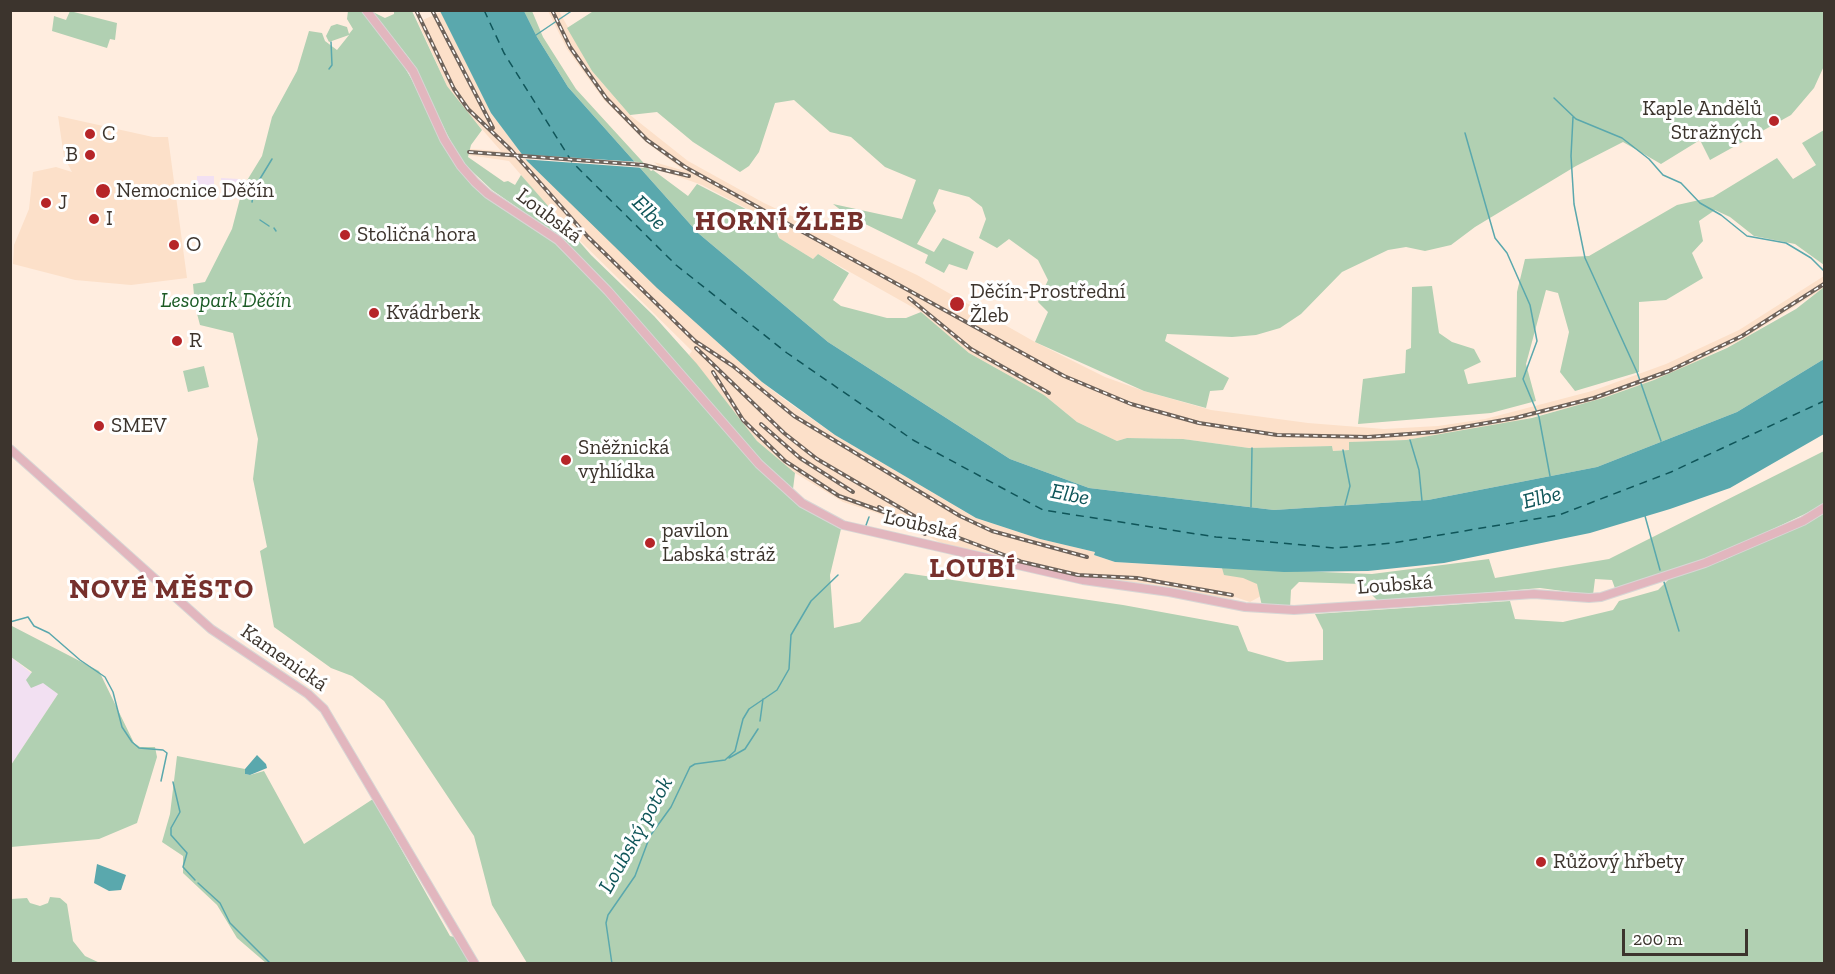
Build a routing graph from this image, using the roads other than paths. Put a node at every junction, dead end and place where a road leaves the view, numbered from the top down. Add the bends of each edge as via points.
1 (366, 10) edge
2 (10, 449) edge
3 (1824, 508) edge
4 (475, 963) edge

1 - 3 main road, Loubská via 413,71 444,139 474,182 558,240 608,291 759,464 802,503 836,523 1083,580 1245,607 1294,610 1534,594 1601,597 1705,563
2 - 4 main road, Kamenická via 211,629 320,705

